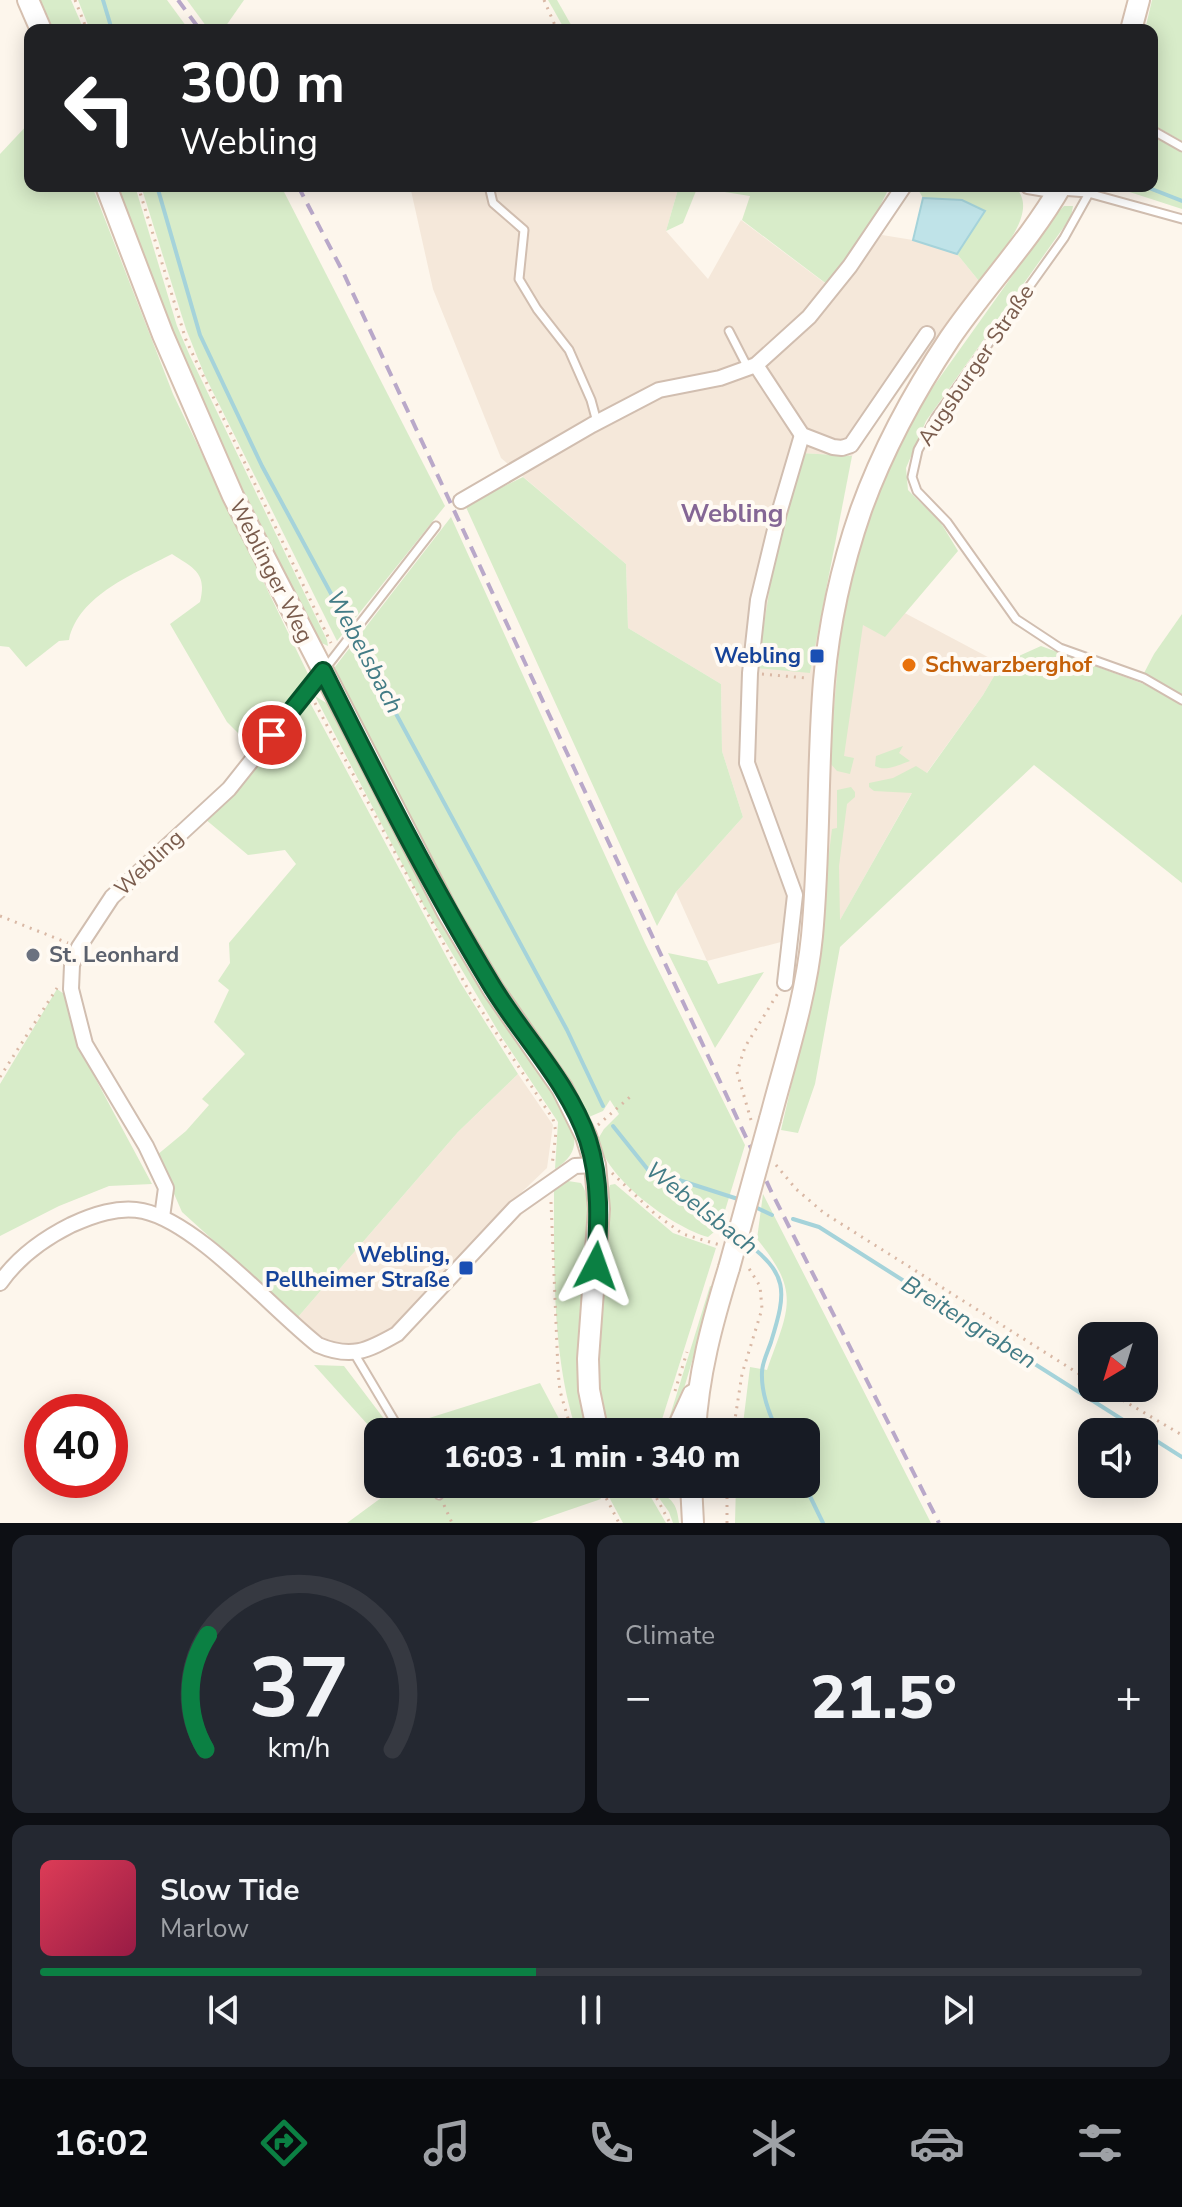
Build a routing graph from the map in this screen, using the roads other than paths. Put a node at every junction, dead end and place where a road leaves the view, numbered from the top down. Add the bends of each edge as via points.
1 (28, 0) edge
2 (1139, 0) edge
3 (38, 24) edge
4 (1133, 24) edge
5 (1158, 133) edge
6 (1182, 147) edge
7 (108, 192) edge
8 (490, 192) edge
9 (900, 192) edge
10 (1054, 192) edge
11 (1089, 192) edge
12 (1096, 192) edge
13 (1182, 219) edge
14 (729, 331) dead end
15 (927, 334) dead end
16 (752, 367) junction
17 (597, 422) junction
18 (802, 435) junction
19 (461, 501) dead end
20 (436, 526) dead end
21 (323, 671) junction
22 (1182, 700) edge
23 (785, 983) road end
24 (595, 1165) junction
25 (162, 1217) junction
26 (0, 1283) edge
27 (354, 1353) junction
28 (699, 1381) junction
29 (393, 1418) edge
30 (595, 1418) edge
31 (682, 1418) edge
32 (696, 1418) edge
33 (691, 1498) edge
34 (693, 1523) edge

1 - 3 street
2 - 4 street
5 - 6 lane
7 - 21 street, Weblinger Weg via 233,496
8 - 17 lane via 493,203 524,230 519,279 569,350
9 - 16 street via 809,317
10 - 28 street, bridge via 903,415 878,464 839,580 824,680 817,868 803,999 763,1124
11 - 22 lane, Augsburger Straße via 1064,238 936,417 918,450 912,477 917,491 947,522 1016,619 1060,648 1144,678
12 - 13 lane
14 - 16 lane
15 - 18 street via 851,445 833,447
16 - 17 street via 659,390
16 - 18 street
17 - 19 street
18 - 23 street via 764,573 750,673 747,763 795,895
20 - 21 lane
21 - 24 street, Weblinger Weg via 448,913 562,1088
21 - 25 street, Webling via 229,789 112,897 72,965 71,989 85,1044 166,1188
24 - 27 street via 575,1166 515,1208 397,1334
24 - 30 street, Weblinger Weg via 599,1223 588,1359
25 - 26 street via 140,1210 91,1216 39,1243
25 - 27 street via 207,1247 318,1345
27 - 29 lane
28 - 31 street
28 - 32 street
33 - 34 street

